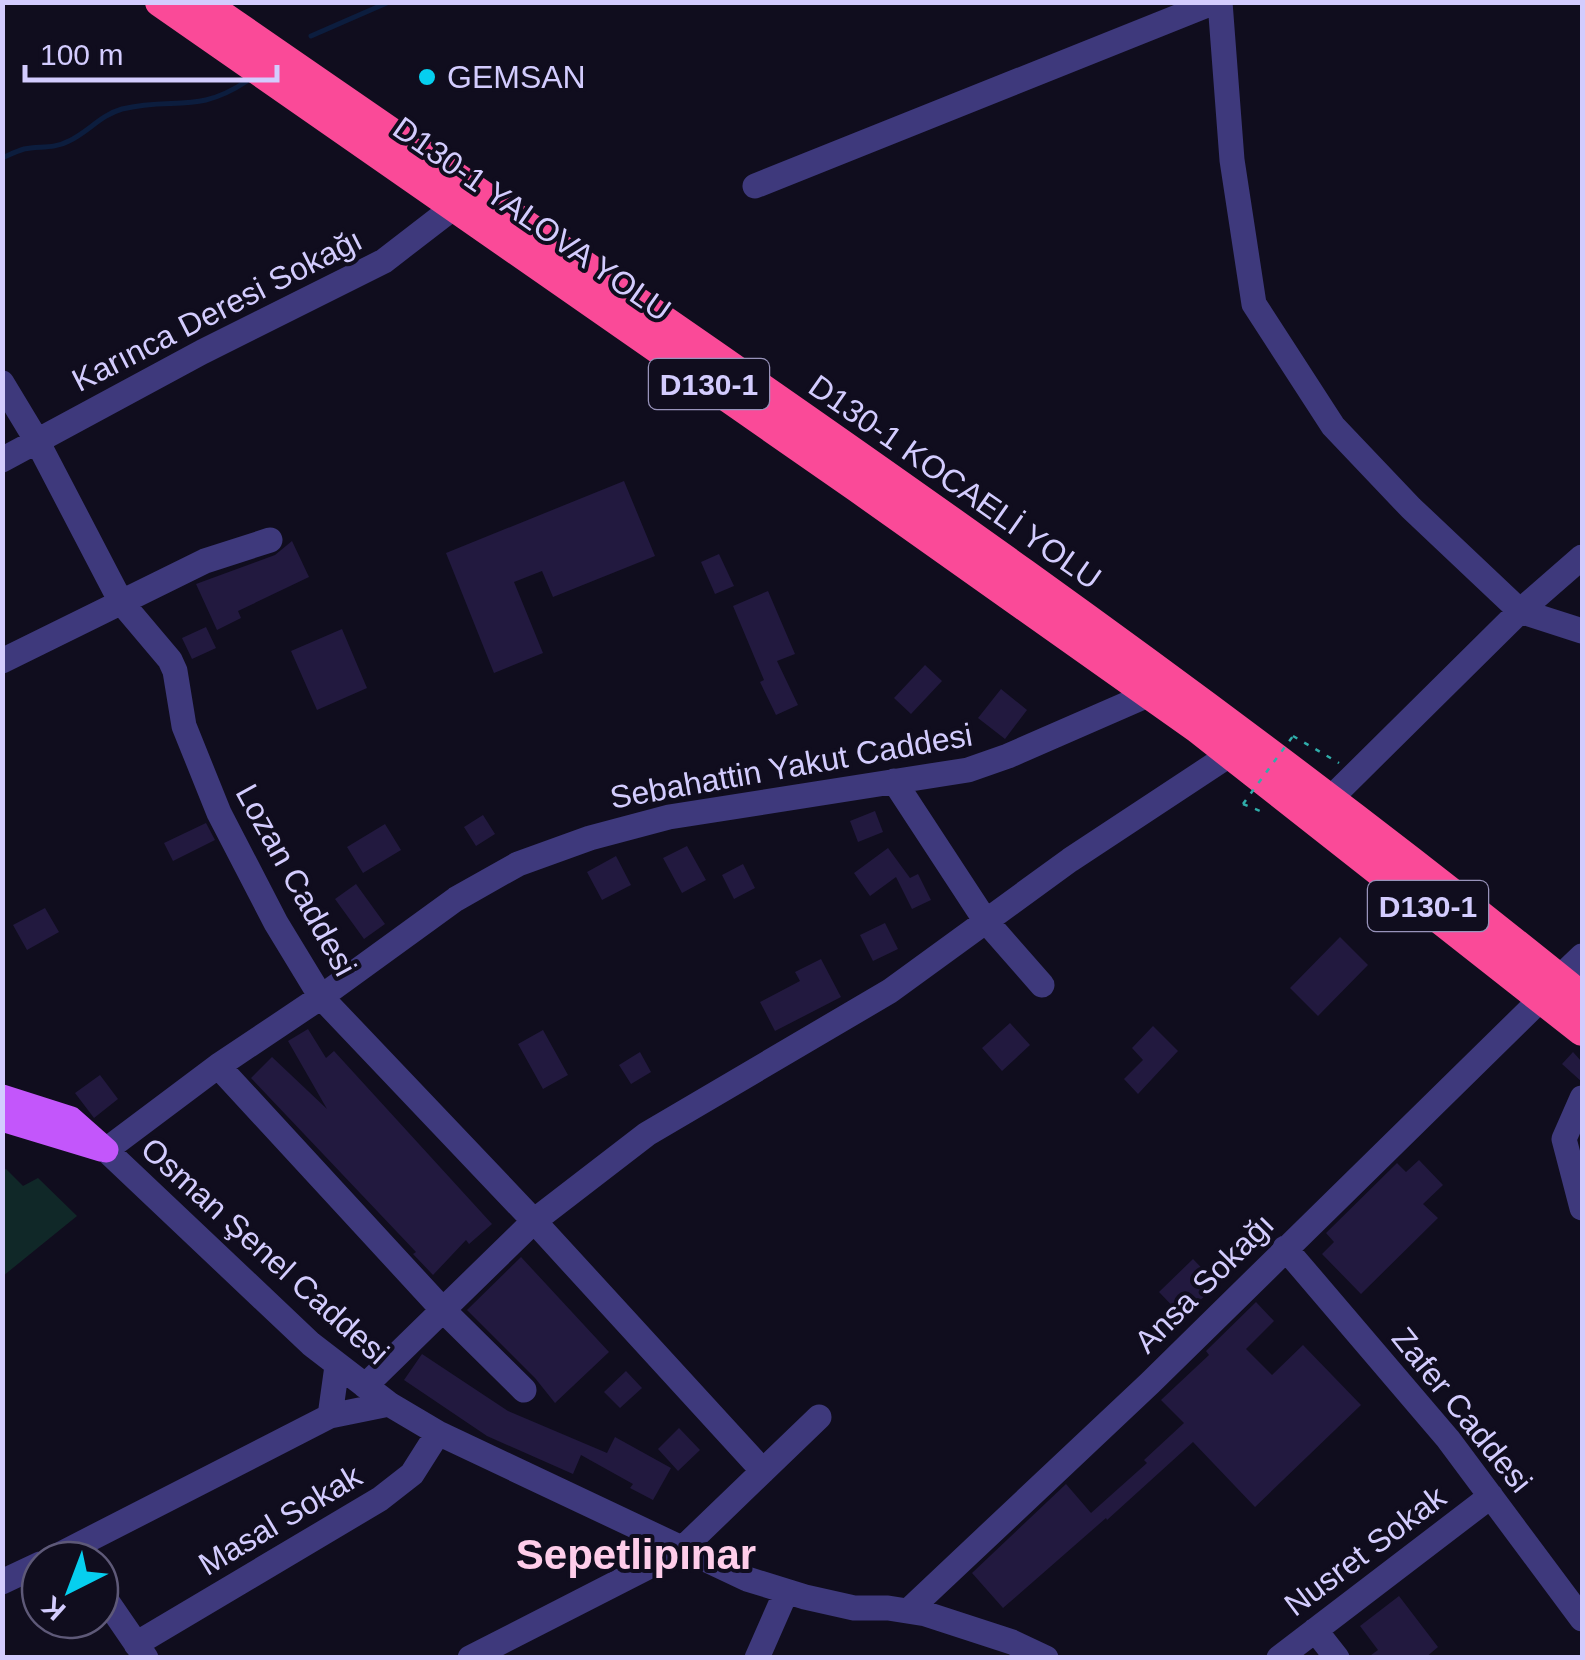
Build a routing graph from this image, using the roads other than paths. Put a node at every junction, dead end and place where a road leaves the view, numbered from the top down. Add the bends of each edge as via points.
1 (160, 2) edge
2 (202, 2) edge
3 (1218, 2) edge
4 (755, 186) dead end
5 (454, 207) junction
6 (2, 383) edge
7 (37, 440) junction
8 (2, 460) edge
9 (270, 540) dead end
10 (1582, 556) edge
11 (121, 602) junction
12 (1520, 611) junction
13 (1582, 630) edge
14 (2, 661) edge
15 (1144, 696) junction
16 (1222, 760) junction
17 (1273, 770) junction
18 (894, 782) junction
19 (1330, 799) junction
20 (985, 920) junction
21 (1582, 956) edge
22 (1042, 985) dead end
23 (1554, 995) edge
24 (321, 997) junction
25 (1582, 1031) edge
26 (218, 1066) junction
27 (2, 1097) edge
28 (1582, 1098) edge
29 (2, 1119) edge
30 (106, 1150) junction
31 (1582, 1208) edge
32 (534, 1221) junction
33 (1285, 1248) junction
34 (442, 1309) junction
35 (338, 1366) junction
36 (365, 1386) junction
37 (524, 1390) dead end
38 (389, 1404) junction
39 (330, 1416) junction
40 (819, 1417) dead end
41 (438, 1433) junction
42 (763, 1472) junction
43 (1491, 1496) junction
44 (96, 1540) edge
45 (682, 1550) junction
46 (786, 1592) junction
47 (908, 1611) junction
48 (1582, 1619) edge
49 (120, 1620) edge
50 (1315, 1630) junction
51 (141, 1650) edge
52 (470, 1658) edge
53 (757, 1658) edge
54 (1046, 1658) edge
55 (1279, 1658) edge
56 (1337, 1658) edge

1 - 5 highway, D130-1 YALOVA YOLU / D130-1
2 - 17 highway, D130-1 KOCAELİ YOLU / D130-1 via 955,523
3 - 4 street
3 - 12 street via 1254,304 1333,426
5 - 7 street, Karınca Deresi Sokağı via 384,261
5 - 15 highway, D130-1 YALOVA YOLU / D130-1
6 - 7 street, Lozan Caddesi
7 - 8 street, Karınca Deresi Sokağı
7 - 11 street, Lozan Caddesi
9 - 11 street via 205,561
10 - 12 street
11 - 14 street
11 - 24 street, Lozan Caddesi via 170,660 184,726 219,813
12 - 13 street
12 - 19 street
15 - 16 street
15 - 17 highway, D130-1 YALOVA YOLU / D130-1
15 - 18 street, Sebahattin Yakut Caddesi via 989,764
16 - 20 street
16 - 23 street
17 - 19 highway, D130-1
17 - 23 highway, D130-1 YALOVA YOLU / D130-1
18 - 20 street
18 - 24 street, Sebahattin Yakut Caddesi via 669,816 539,855 466,892
19 - 23 highway, D130-1
20 - 22 street
20 - 32 street via 890,992 647,1134
21 - 23 street, Ansa Sokağı
23 - 25 highway, D130-1 YALOVA YOLU / D130-1
23 - 33 street, Ansa Sokağı
24 - 26 street, Sebahattin Yakut Caddesi
24 - 32 street, Lozan Caddesi
26 - 30 street, Sebahattin Yakut Caddesi
26 - 34 street
27 - 30 main road, Osman Şenel Caddesi via 71,1119
28 - 31 street via 1564,1139
29 - 30 main road, Osman Şenel Caddesi
30 - 35 street, Osman Şenel Caddesi
32 - 34 street
32 - 42 street, Lozan Caddesi
33 - 43 street, Zafer Caddesi
33 - 47 street, Ansa Sokağı
34 - 36 street
34 - 37 street
35 - 36 street, Osman Şenel Caddesi
35 - 39 street
36 - 38 street, Osman Şenel Caddesi
38 - 39 street
38 - 41 street, Osman Şenel Caddesi
39 - 44 street
40 - 42 street
41 - 45 street, Osman Şenel Caddesi
41 - 51 street, Masal Sokak via 412,1474 380,1499
42 - 45 street
43 - 48 street, Zafer Caddesi
43 - 50 street, Nusret Sokak
45 - 46 street, Osman Şenel Caddesi
45 - 52 street
46 - 47 street, Osman Şenel Caddesi via 854,1608
46 - 53 street
47 - 54 street, Osman Şenel Caddesi
49 - 51 street
50 - 55 street, Nusret Sokak
50 - 56 street

